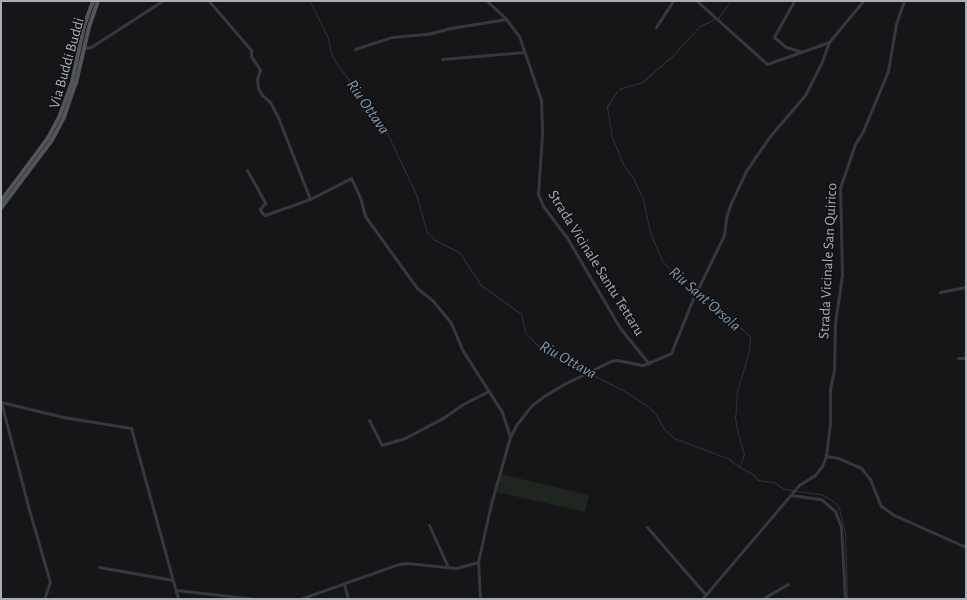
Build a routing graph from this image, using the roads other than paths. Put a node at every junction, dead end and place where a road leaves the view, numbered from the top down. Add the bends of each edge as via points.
1 (93, 1) edge
2 (98, 1) edge
3 (162, 1) edge
4 (209, 1) edge
5 (487, 1) edge
6 (673, 1) edge
7 (697, 1) edge
8 (794, 1) edge
9 (904, 1) edge
10 (861, 2) edge
11 (506, 19) junction
12 (656, 28) dead end
13 (829, 42) junction
14 (84, 48) junction
15 (355, 49) dead end
16 (800, 51) junction
17 (526, 52) junction
18 (442, 59) dead end
19 (247, 170) dead end
20 (310, 199) junction
21 (1, 201) edge
22 (1, 208) edge
23 (966, 287) edge
24 (940, 292) dead end
25 (958, 358) dead end
26 (966, 358) edge
27 (648, 364) junction
28 (489, 391) junction
29 (1, 402) edge
30 (369, 420) dead end
31 (510, 437) junction
32 (826, 456) junction
33 (792, 494) junction
34 (429, 525) dead end
35 (647, 527) dead end
36 (966, 547) edge
37 (478, 562) junction
38 (99, 567) dead end
39 (448, 567) junction
40 (173, 580) junction
41 (344, 584) junction
42 (788, 584) dead end
43 (176, 590) junction
44 (706, 595) junction
45 (44, 599) edge
46 (178, 599) edge
47 (256, 599) edge
48 (300, 599) edge
49 (348, 599) edge
50 (480, 599) edge
51 (702, 599) edge
52 (762, 599) edge
53 (845, 599) edge

1 - 21 main road, Via Buddi Buddi via 84,26 72,82 60,115 48,138
2 - 14 main road, Via Buddi Buddi via 88,27
3 - 14 street via 90,47
4 - 20 street via 252,50 251,56 260,70 258,88 278,117
5 - 11 street, Strada Vicinale Santu Tettaru
6 - 12 street
7 - 16 street via 767,64
8 - 16 street via 774,37 786,47
9 - 32 street, Strada Vicinale San Quirico via 896,24 888,71 855,144 840,188 842,275 835,323 834,370 830,389 830,424
10 - 13 street
11 - 15 street via 428,34 392,37
11 - 17 street, Strada Vicinale Santu Tettaru via 519,36
13 - 16 street
13 - 27 street via 805,95 770,136 746,170 731,203 724,235 671,352
14 - 22 main road, Via Buddi Buddi via 76,83 64,117 44,151
17 - 18 street
17 - 27 street, Strada Vicinale Santu Tettaru via 541,100 542,134 538,194 546,211 566,236 620,328
19 - 20 street via 265,203 260,209 265,216
20 - 28 street via 351,178 365,216 417,288 434,302 451,323 463,351
23 - 24 street
25 - 26 street
27 - 31 street via 643,366 611,361 554,390 531,406
28 - 30 street via 405,438 382,445
28 - 31 street via 506,420
29 - 40 street via 63,417 131,428
29 - 45 street via 50,582
31 - 37 street via 490,504
32 - 33 street, Strada Vicinale San Quirico via 815,475
32 - 36 street via 861,468 870,479 881,506 894,515
33 - 44 street, Strada Vicinale San Quirico
33 - 53 street via 821,499 835,511 842,527
34 - 39 street
35 - 44 street
37 - 39 street via 463,567
37 - 50 street
38 - 40 street
39 - 41 street via 403,564
40 - 43 street
41 - 48 street
41 - 49 street
42 - 52 street
43 - 46 street
43 - 47 street
44 - 51 street, Strada Vicinale San Quirico

